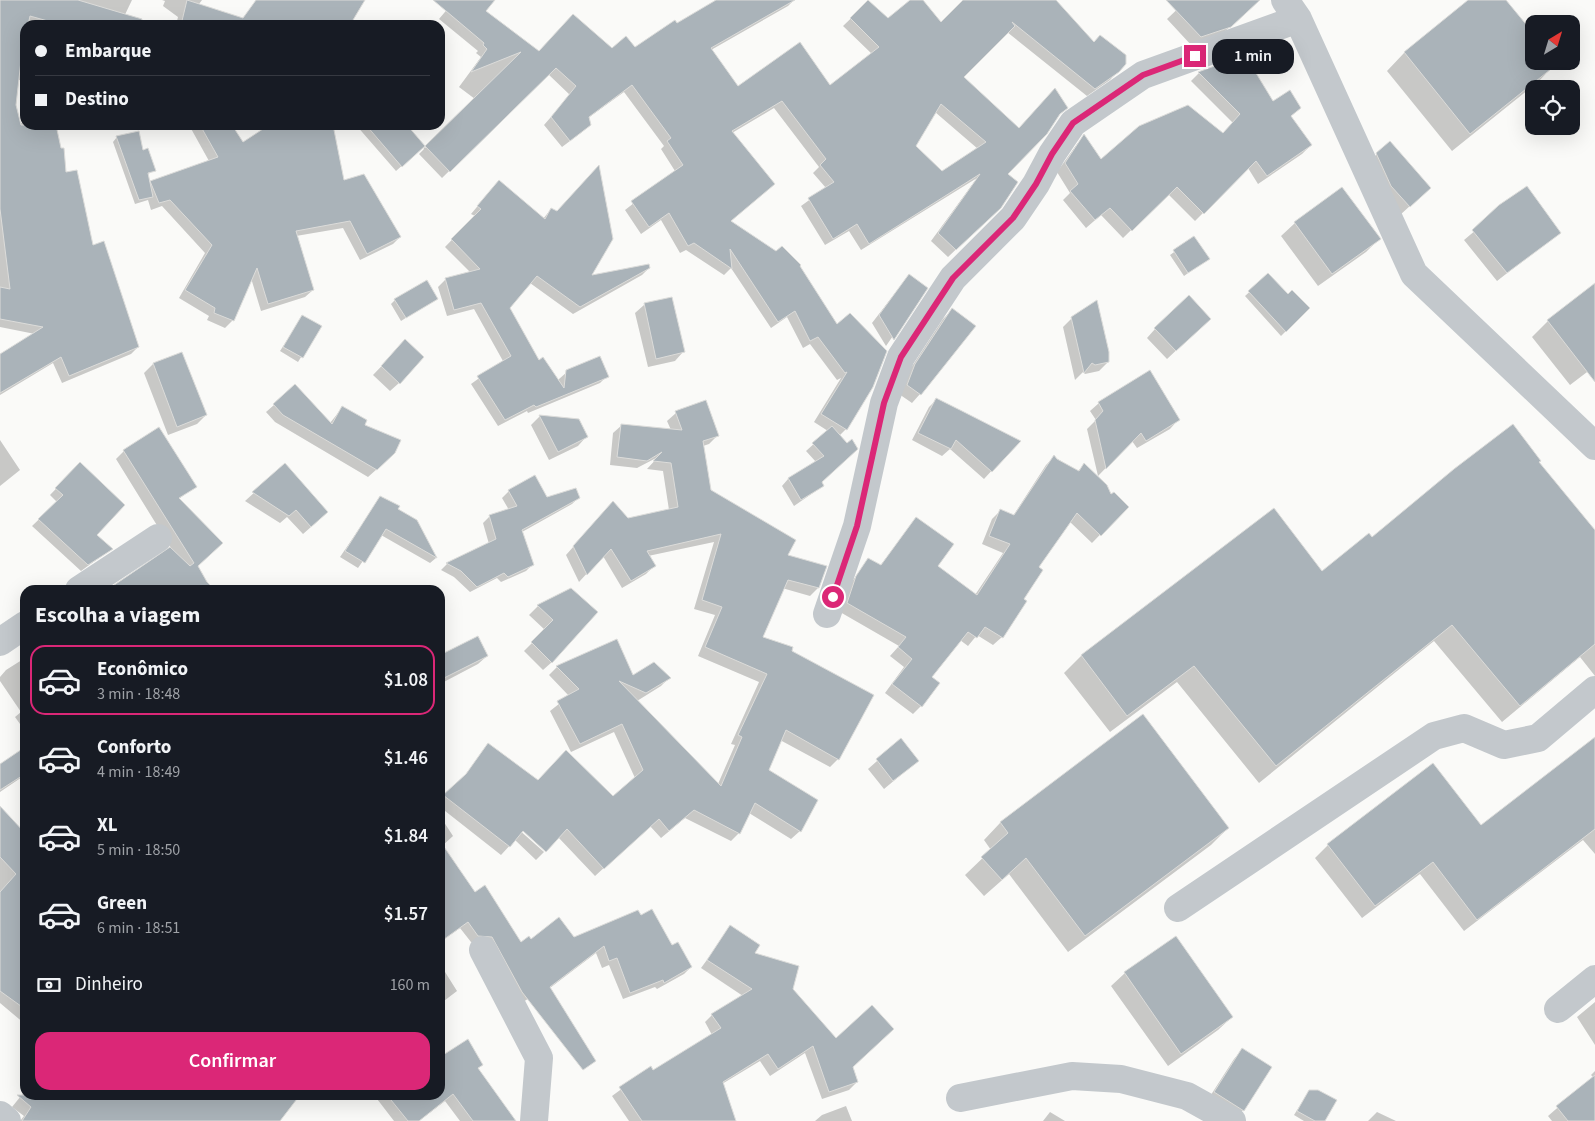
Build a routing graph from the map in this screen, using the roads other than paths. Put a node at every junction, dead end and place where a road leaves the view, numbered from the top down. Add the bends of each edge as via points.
1 (1292, 9) edge
2 (1595, 446) edge
3 (158, 538) dead end
4 (87, 585) edge
5 (827, 614) dead end
6 (20, 628) edge
7 (0, 642) edge
8 (1595, 690) edge
9 (1178, 908) dead end
10 (483, 950) dead end
11 (1595, 979) edge
12 (1558, 1009) dead end
13 (960, 1098) dead end
14 (0, 1115) edge
15 (7, 1121) edge
16 (534, 1121) edge
17 (1232, 1121) edge

1 - 2 street via 1414,274
1 - 5 street via 1143,75 1073,123 1013,218 953,278 901,357 884,403 857,526
3 - 4 street
6 - 7 street
8 - 9 street via 1538,738 1504,745 1464,728 1434,736
10 - 16 street via 539,1058
11 - 12 street
13 - 17 street via 1072,1076 1121,1079 1187,1096
14 - 15 street

